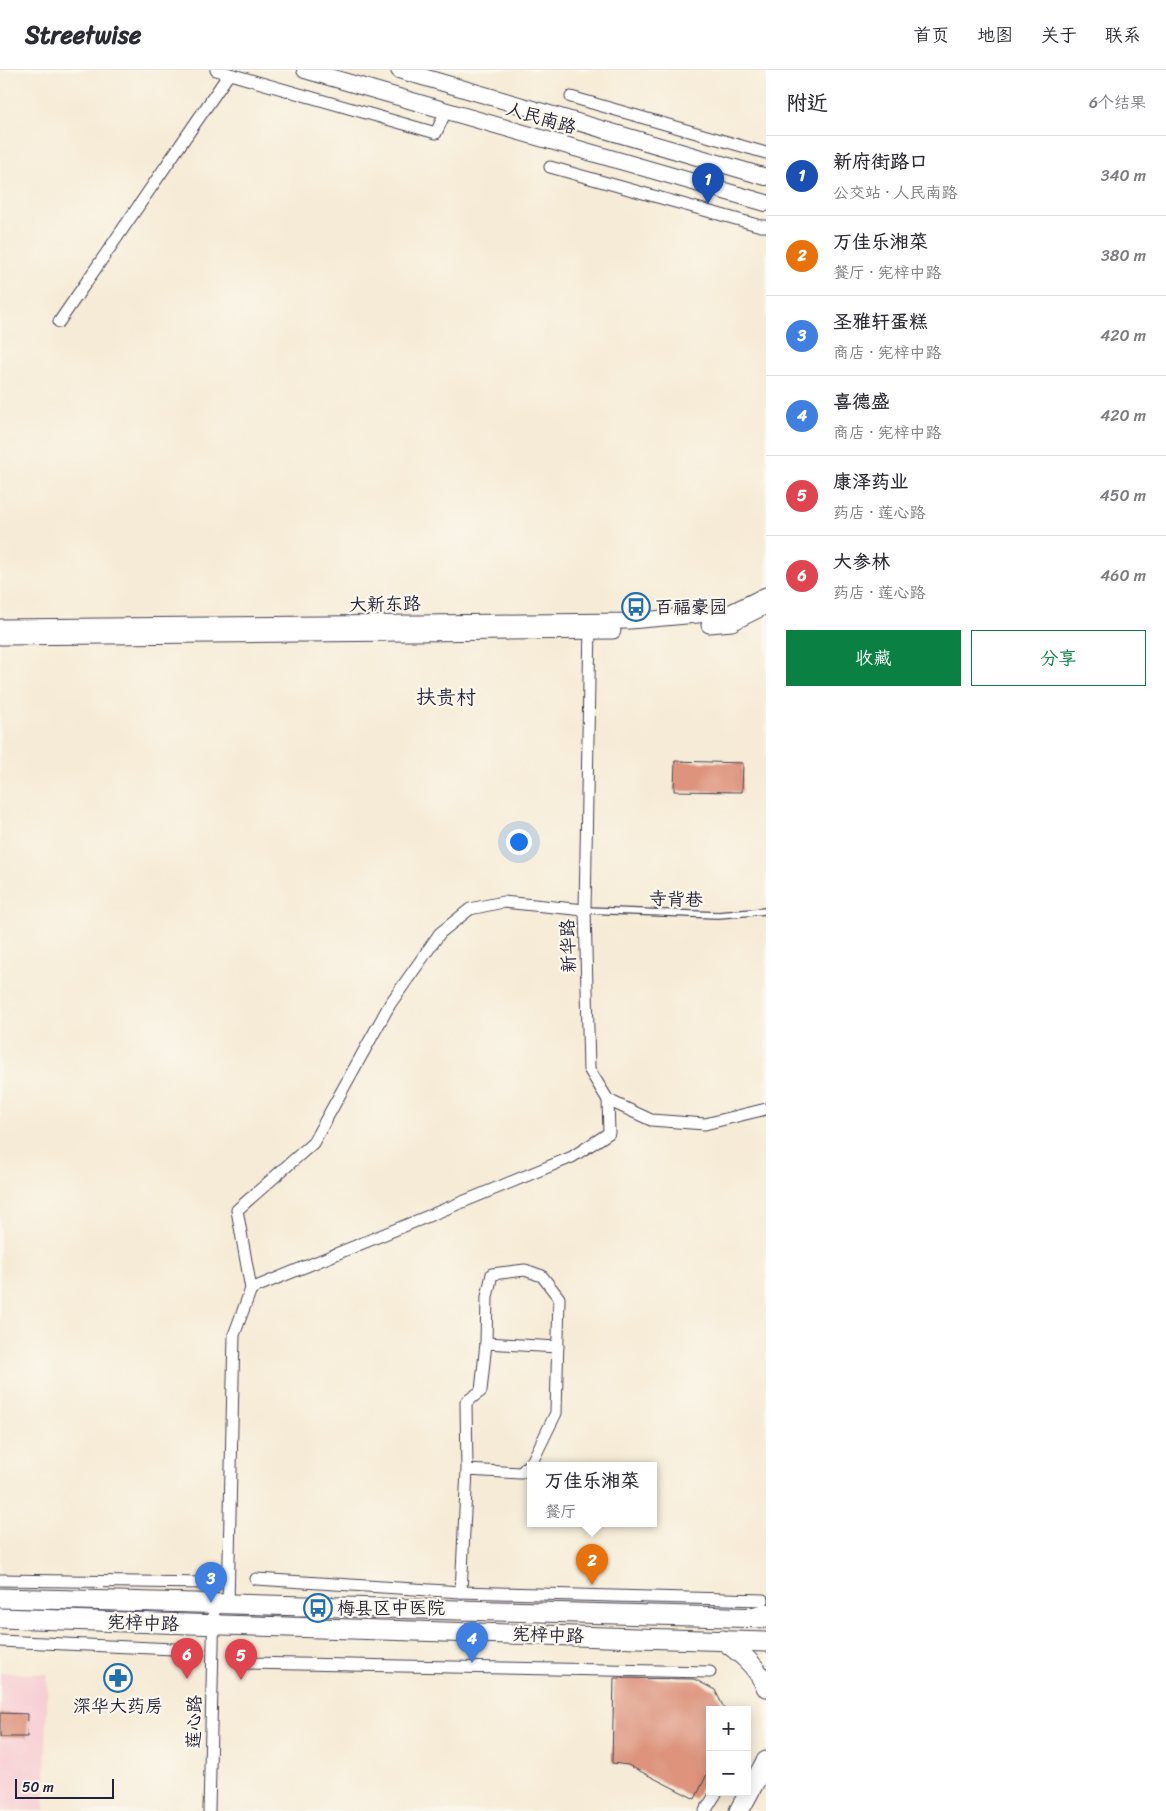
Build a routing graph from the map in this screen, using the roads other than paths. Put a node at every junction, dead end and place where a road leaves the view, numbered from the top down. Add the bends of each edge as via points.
1 (216, 70) edge
2 (305, 70) edge
3 (399, 70) edge
4 (229, 74) junction
5 (571, 97) dead end
6 (446, 111) junction
7 (766, 153) edge
8 (550, 167) dead end
9 (766, 177) edge
10 (766, 203) edge
11 (766, 226) edge
12 (59, 322) dead end
13 (766, 595) edge
14 (766, 606) edge
15 (0, 627) edge
16 (590, 627) junction
17 (0, 638) edge
18 (584, 910) junction
19 (766, 912) edge
20 (608, 1100) junction
21 (766, 1109) edge
22 (251, 1289) junction
23 (486, 1343) junction
24 (558, 1347) junction
25 (531, 1462) edge
26 (527, 1466) edge
27 (467, 1470) junction
28 (256, 1579) dead end
29 (0, 1580) edge
30 (206, 1583) dead end
31 (461, 1592) junction
32 (0, 1598) edge
33 (221, 1603) junction
34 (763, 1612) edge
35 (0, 1618) edge
36 (214, 1625) junction
37 (723, 1640) junction
38 (0, 1641) edge
39 (766, 1642) edge
40 (195, 1650) dead end
41 (244, 1663) dead end
42 (710, 1672) dead end
43 (766, 1687) edge
44 (758, 1767) edge
45 (714, 1796) edge
46 (209, 1811) edge
47 (705, 1811) edge
48 (739, 1811) edge

1 - 4 street
2 - 6 main road, 人民南路
3 - 9 main road, 人民南路
4 - 6 street via 436,133
4 - 12 street
5 - 7 street
6 - 10 main road, 人民南路
8 - 11 street
13 - 16 street, 大新东路 via 731,612
14 - 16 street, 大新东路 via 732,623
15 - 16 street, 大新东路
16 - 17 street, 大新东路
16 - 18 street, 新华路
18 - 19 lane, 寺背巷 via 718,915
18 - 20 street, 新华路 via 589,1070
18 - 22 street via 503,902 470,909 440,933 390,1004 313,1144 237,1210
20 - 21 street via 651,1120 704,1124
20 - 22 street via 609,1133 572,1157
22 - 33 street, 莲心路 via 234,1335
23 - 24 street
23 - 24 street via 487,1297 492,1274 525,1270 542,1276 559,1298
23 - 27 street via 481,1391 466,1402
24 - 25 street via 556,1413
26 - 27 street via 521,1473
27 - 31 street
28 - 31 street
29 - 30 street
31 - 34 street
32 - 33 main road, 宪梓中路
33 - 34 main road, 宪梓中路
33 - 36 street, 莲心路
35 - 36 main road, 宪梓中路
36 - 37 main road, 宪梓中路
36 - 46 street, 莲心路
37 - 39 main road, 宪梓中路
37 - 43 main road via 755,1668
38 - 40 street
41 - 42 street
44 - 48 main road
45 - 47 street

